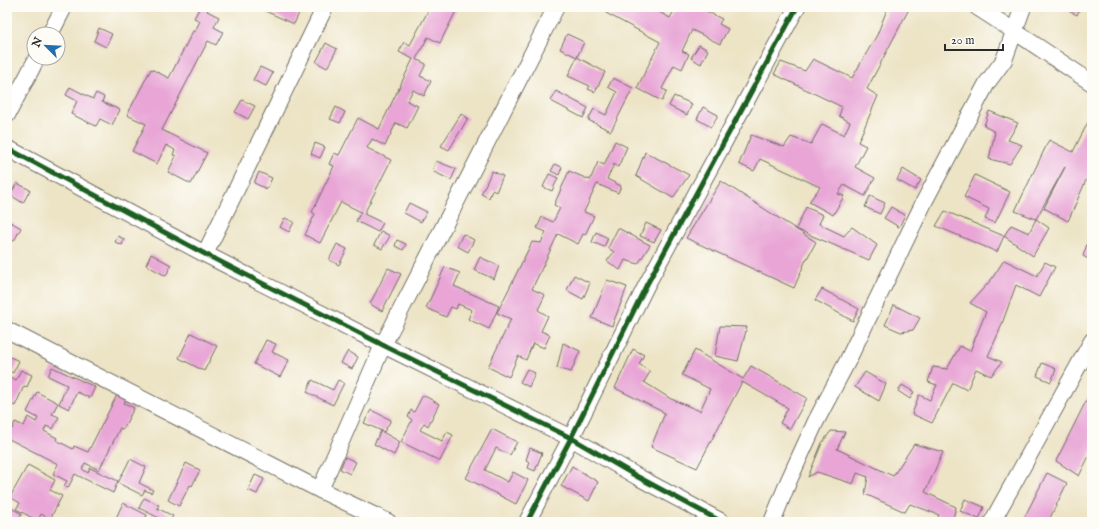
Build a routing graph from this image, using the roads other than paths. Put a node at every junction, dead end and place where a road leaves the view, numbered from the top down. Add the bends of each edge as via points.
1 (64, 7) edge
2 (325, 7) edge
3 (556, 7) edge
4 (797, 7) edge
5 (976, 7) edge
6 (1023, 7) edge
7 (54, 26) edge
8 (1014, 31) junction
9 (33, 66) edge
10 (1092, 84) edge
11 (7, 115) edge
12 (7, 148) edge
13 (205, 254) junction
14 (7, 330) edge
15 (1092, 341) edge
16 (383, 345) junction
17 (571, 438) junction
18 (320, 490) junction
19 (388, 522) edge
20 (527, 522) edge
21 (722, 522) edge
22 (772, 522) edge
23 (992, 522) edge

1 - 7 street
2 - 13 street
3 - 16 street
4 - 17 street via 646,286
5 - 8 street
6 - 8 street
8 - 10 street
8 - 22 street via 1004,60 987,83 925,200 816,421
9 - 11 street
12 - 13 street
13 - 16 street
14 - 18 street
15 - 23 street
16 - 17 street
16 - 18 street
17 - 20 street
17 - 21 street
18 - 19 street

